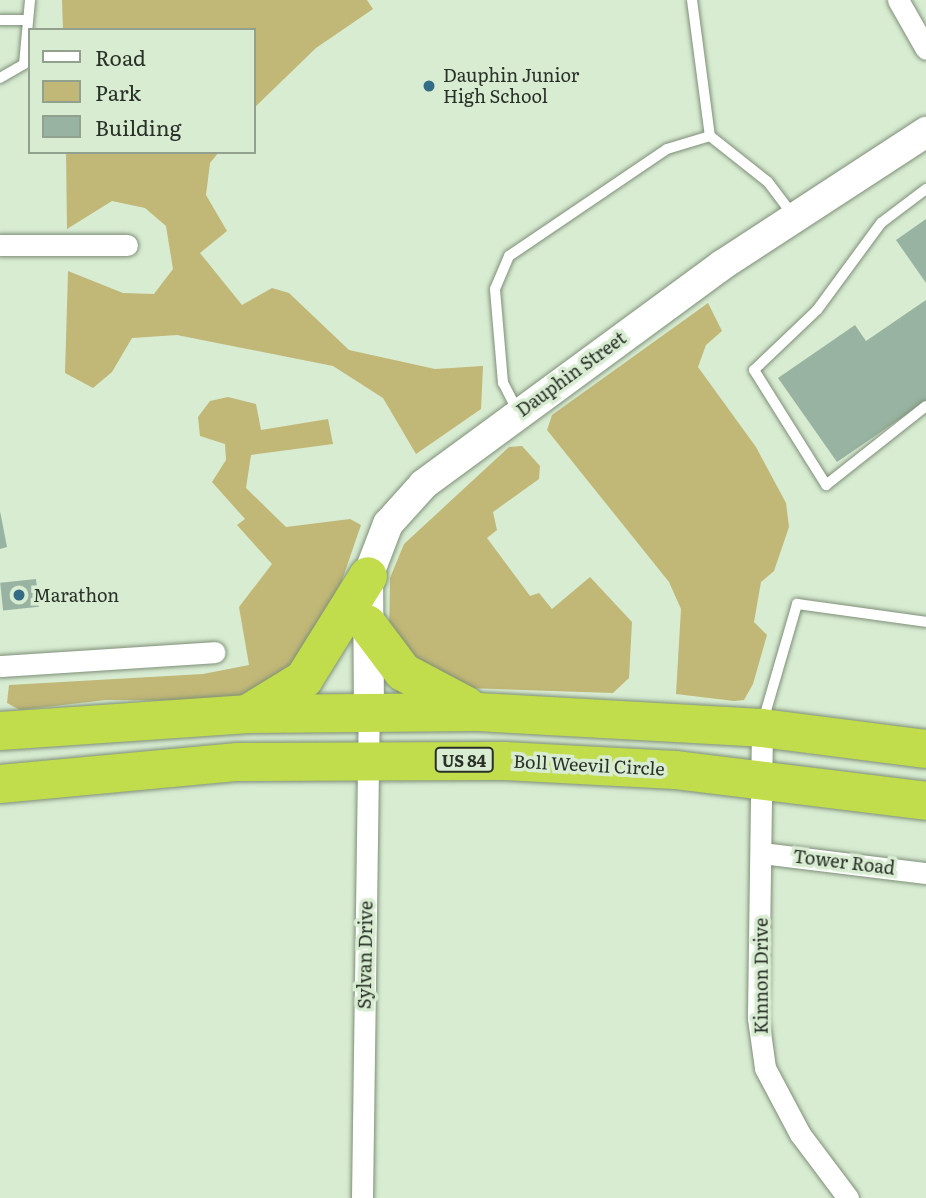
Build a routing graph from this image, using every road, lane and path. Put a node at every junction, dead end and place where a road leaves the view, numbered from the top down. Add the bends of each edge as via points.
1 (30, 0) edge
2 (692, 0) edge
3 (898, 0) edge
4 (0, 20) edge
5 (28, 20) junction
6 (926, 49) edge
7 (0, 78) edge
8 (926, 132) edge
9 (710, 136) junction
10 (926, 189) edge
11 (795, 218) junction
12 (0, 245) edge
13 (127, 245) dead end
14 (926, 406) edge
15 (518, 412) junction
16 (368, 576) junction
17 (926, 622) edge
18 (367, 624) junction
19 (215, 652) dead end
20 (0, 666) edge
21 (369, 712) junction
22 (478, 712) junction
23 (248, 714) junction
24 (762, 728) junction
25 (0, 731) edge
26 (926, 749) edge
27 (368, 759) junction
28 (762, 779) junction
29 (0, 784) edge
30 (926, 801) edge
31 (762, 853) junction
32 (926, 873) edge
33 (362, 1198) edge
34 (848, 1198) edge

1 - 5 lane
2 - 9 lane
3 - 6 street
4 - 5 lane
5 - 7 lane via 24,64
8 - 11 street, Dauphin Street
9 - 11 lane via 768,182
9 - 15 lane via 667,149 509,256 495,289 503,383
10 - 14 lane via 881,223 817,310 754,370 826,485
11 - 15 street, Dauphin Street
12 - 13 street
15 - 16 street, Dauphin Street via 403,506 377,544
16 - 18 street, Dauphin Street
16 - 23 highway via 304,679
17 - 24 lane via 797,604
18 - 21 street, Dauphin Street
18 - 22 highway via 403,672
19 - 20 street
21 - 22 highway
21 - 23 highway
21 - 27 street, Sylvan Drive
22 - 24 highway
23 - 25 highway
24 - 26 highway
24 - 28 street, Kinnon Drive
27 - 28 highway, Boll Weevil Circle / US 84 via 504,761
27 - 29 highway, Boll Weevil Circle / US 84 via 237,762
27 - 33 street, Sylvan Drive
28 - 30 highway, Boll Weevil Circle / US 84
28 - 31 street, Kinnon Drive
31 - 32 street, Tower Road
31 - 34 street, Kinnon Drive via 758,1017 765,1068 800,1134

